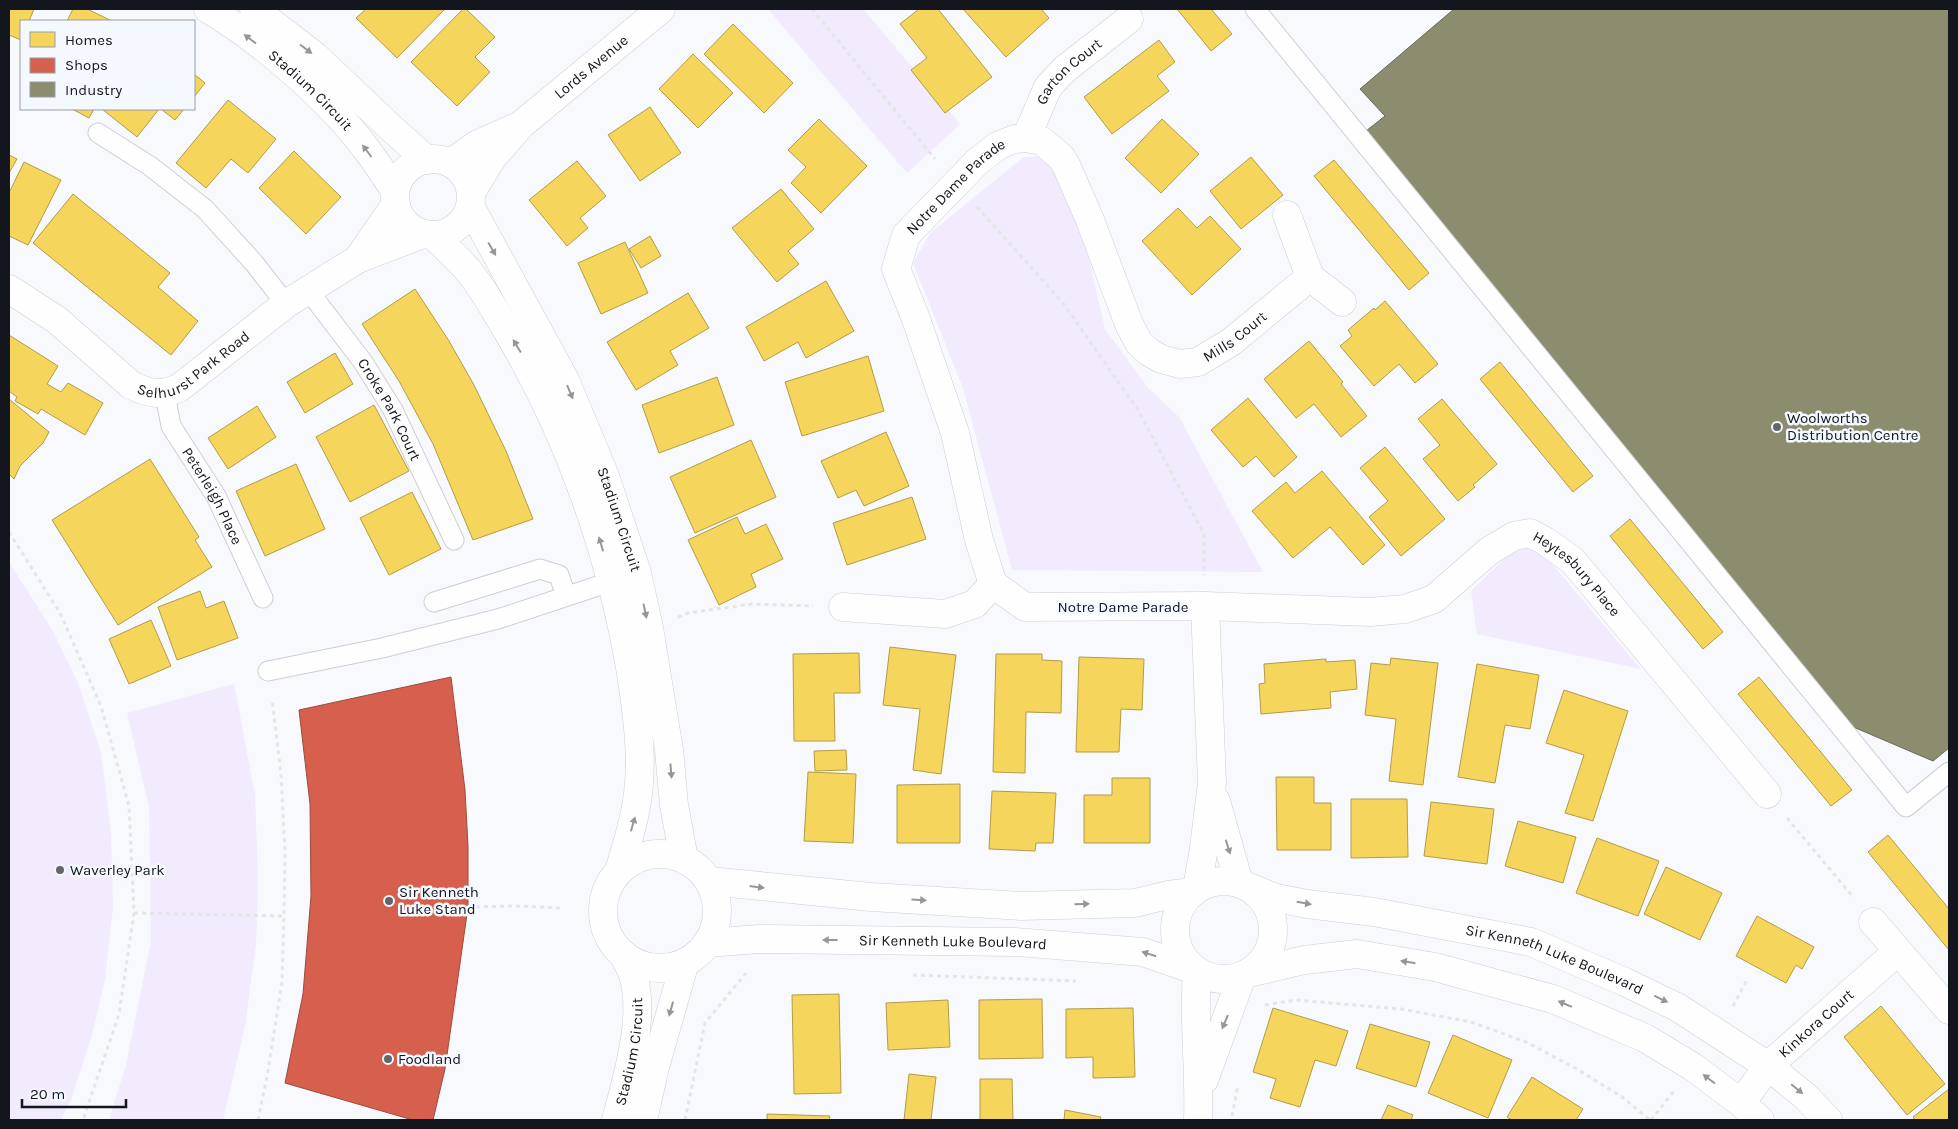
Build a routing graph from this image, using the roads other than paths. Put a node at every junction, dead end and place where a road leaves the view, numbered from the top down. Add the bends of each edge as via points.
1 (208, 9) edge
2 (254, 9) edge
3 (662, 9) edge
4 (1255, 9) edge
5 (1129, 19) dead end
6 (522, 124) junction
7 (98, 133) dead end
8 (1026, 138) junction
9 (439, 161) junction
10 (395, 197) junction
11 (470, 199) junction
12 (1287, 215) dead end
13 (428, 235) junction
14 (358, 259) junction
15 (1310, 277) junction
16 (9, 289) edge
17 (297, 297) junction
18 (1342, 302) dead end
19 (1149, 352) joint
20 (165, 394) junction
21 (454, 540) dead end
22 (637, 573) junction
23 (611, 581) junction
24 (993, 584) junction
25 (566, 596) junction
26 (263, 598) dead end
27 (434, 602) dead end
28 (1205, 606) junction
29 (843, 607) road end
30 (268, 671) road end
31 (1949, 772) edge
32 (1212, 783) junction
33 (1767, 794) road end
34 (684, 859) junction
35 (619, 871) junction
36 (709, 881) junction
37 (1240, 883) junction
38 (1195, 890) junction
39 (1873, 922) road end
40 (707, 943) junction
41 (1898, 951) junction
42 (622, 954) junction
43 (685, 962) junction
44 (1196, 971) junction
45 (1244, 975) junction
46 (1949, 1010) edge
47 (1768, 1066) junction
48 (1199, 1093) junction
49 (1751, 1112) edge
50 (616, 1120) edge
51 (644, 1120) edge
52 (1198, 1120) edge
53 (1828, 1120) edge

10 -> 1 street, Stadium Circuit via 366,149 328,106 280,61
2 -> 9 street, Stadium Circuit via 315,56 391,128
3 - 6 street, Lords Avenue
4 - 31 lane via 1906,807
5 - 8 street, Garton Court via 1048,86
6 - 9 street
6 - 11 street via 492,158
7 - 17 lane, Croke Park Court via 150,166 205,209 254,263
8 - 19 street, Notre Dame Parade via 1042,141 1066,165 1130,324 1139,343
8 - 24 street, Notre Dame Parade via 999,145 978,161 927,212 906,236 896,269 955,433 979,540
9 - 10 street via 416,163 406,170 399,180
9 - 11 street via 460,171 467,181
10 - 13 street via 405,223 413,230
10 - 14 street, Selhurst Park Road
11 - 13 street via 465,217 457,226 446,233
11 -> 22 street, Stadium Circuit via 565,380 605,476
12 - 15 street
13 - 14 street, Selhurst Park Road
23 -> 13 street, Stadium Circuit via 564,440 531,372 468,270
14 - 17 street, Selhurst Park Road
15 - 18 street
15 - 19 street, Mills Court via 1231,342 1198,362 1180,364 1161,360
16 - 20 street, Selhurst Park Road via 57,320 131,385 146,392
17 - 20 street, Selhurst Park Road via 179,388
17 - 21 lane, Croke Park Court via 363,362 393,410
20 - 26 lane, Peterleigh Place via 171,426 216,496
22 - 23 lane
22 -> 34 street, Stadium Circuit via 649,628
23 - 25 lane
35 -> 23 street, Stadium Circuit via 636,813 640,781 636,705
24 - 28 street, Notre Dame Parade via 1024,607
24 - 29 street via 974,604 944,614
25 - 27 lane via 559,575 540,569
25 - 30 lane via 498,619 382,648
28 - 32 street, Notre Dame Parade
28 - 33 street, Heytesbury Place via 1370,612 1405,609 1434,599 1489,551 1514,536 1530,533 1573,561
32 -> 37 street, Notre Dame Parade via 1226,843
32 - 38 street, Notre Dame Parade
34 - 35 street via 668,854 650,855 634,860
34 - 36 street
35 - 42 street via 604,901 603,919 610,938
36 -> 38 street, Sir Kenneth Luke Boulevard via 871,898 1021,906 1135,903
36 - 40 street via 716,896 717,912 715,929
37 - 38 street, Sir Kenneth Luke Boulevard via 1211,883
37 - 45 street via 1256,892 1266,904 1273,936 1259,965
37 -> 47 street, Sir Kenneth Luke Boulevard via 1276,898 1374,912 1531,942 1677,1007
38 - 44 street via 1183,902 1176,916 1174,931 1184,960
39 - 41 street
40 - 43 street
44 -> 40 street, Sir Kenneth Luke Boulevard via 1143,952 1015,942 759,939
41 - 46 street
41 - 47 street, Kinkora Court
42 - 43 street via 637,964 653,968 670,968
42 - 50 street, Stadium Circuit via 633,974 637,1005 634,1049
43 -> 51 street, Stadium Circuit via 655,1067
44 - 45 street, Sir Kenneth Luke Boulevard via 1219,979
44 - 48 street
45 -> 48 street
49 -> 45 street, Sir Kenneth Luke Boulevard via 1692,1067 1645,1038 1553,999 1435,967 1357,954 1304,960
47 - 49 street, Kinkora Court
47 -> 53 street, Sir Kenneth Luke Boulevard
48 - 52 street

